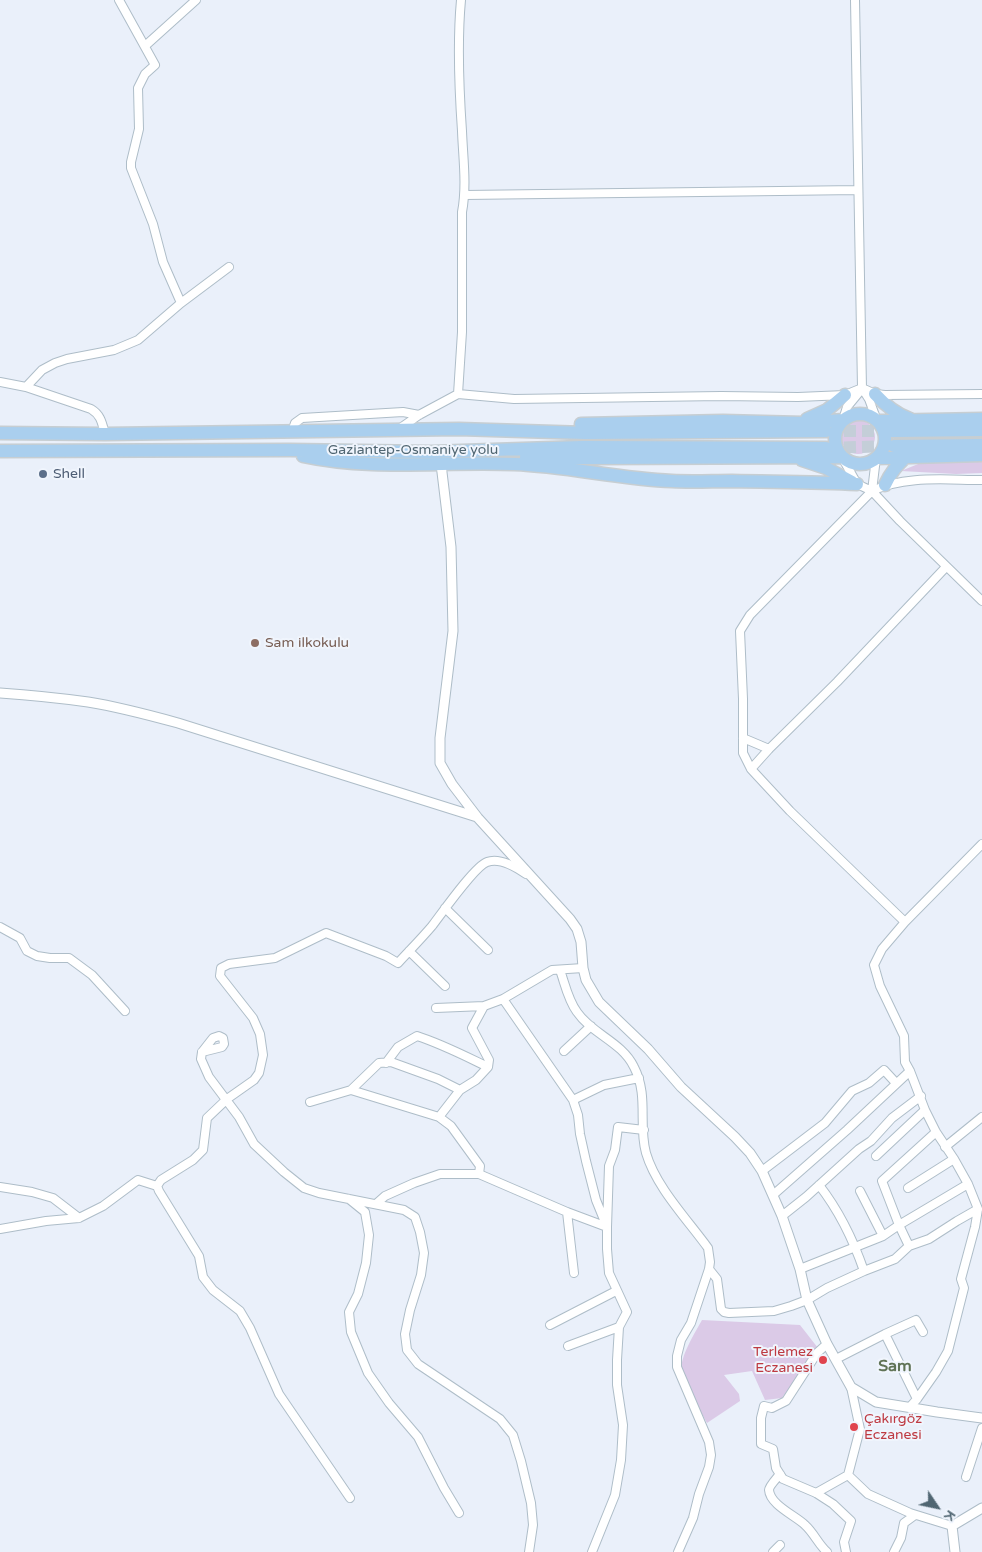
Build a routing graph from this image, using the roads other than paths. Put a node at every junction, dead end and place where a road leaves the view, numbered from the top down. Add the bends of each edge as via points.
1 (119, 0) edge
2 (196, 0) edge
3 (462, 0) edge
4 (855, 0) edge
5 (146, 46) junction
6 (858, 190) junction
7 (465, 195) junction
8 (229, 267) dead end
9 (181, 303) junction
10 (0, 382) edge
11 (26, 387) junction
12 (862, 388) junction
13 (458, 394) junction
14 (875, 394) junction
15 (982, 394) edge
16 (845, 395) junction
17 (419, 415) junction
18 (982, 419) edge
19 (843, 420) junction
20 (913, 420) junction
21 (877, 421) junction
22 (797, 423) junction
23 (459, 429) junction
24 (398, 430) junction
25 (982, 430) edge
26 (826, 431) tunnel mouth
27 (893, 431) tunnel mouth
28 (292, 432) junction
29 (0, 433) edge
30 (105, 434) junction
31 (982, 445) edge
32 (894, 446) tunnel mouth
33 (826, 448) tunnel mouth
34 (290, 450) junction
35 (464, 450) junction
36 (0, 452) edge
37 (982, 455) edge
38 (907, 456) junction
39 (842, 457) junction
40 (792, 458) junction
41 (876, 458) junction
42 (441, 464) junction
43 (982, 480) edge
44 (856, 484) junction
45 (885, 485) junction
46 (872, 491) junction
47 (946, 567) junction
48 (982, 601) edge
49 (0, 693) edge
50 (743, 738) junction
51 (769, 749) junction
52 (751, 770) junction
53 (478, 818) junction
54 (982, 844) edge
55 (534, 879) junction
56 (445, 908) junction
57 (905, 922) junction
58 (0, 927) edge
59 (488, 950) dead end
60 (409, 951) junction
61 (583, 968) junction
62 (560, 970) junction
63 (445, 986) dead end
64 (503, 999) junction
65 (484, 1006) junction
66 (436, 1008) dead end
67 (126, 1011) dead end
68 (591, 1026) junction
69 (564, 1051) dead end
70 (202, 1052) dead end
71 (386, 1063) junction
72 (488, 1067) junction
73 (910, 1071) junction
74 (639, 1078) junction
75 (896, 1083) junction
76 (351, 1090) junction
77 (460, 1090) junction
78 (921, 1096) junction
79 (227, 1099) junction
80 (573, 1100) junction
81 (310, 1102) dead end
82 (925, 1110) junction
83 (439, 1117) junction
84 (982, 1117) edge
85 (644, 1130) junction
86 (936, 1132) junction
87 (945, 1147) junction
88 (876, 1156) dead end
89 (954, 1160) junction
90 (762, 1171) junction
91 (479, 1174) junction
92 (968, 1184) junction
93 (819, 1185) junction
94 (157, 1186) junction
95 (0, 1187) edge
96 (908, 1188) dead end
97 (860, 1191) dead end
98 (773, 1195) junction
99 (348, 1198) junction
100 (376, 1204) junction
101 (978, 1209) junction
102 (567, 1212) junction
103 (782, 1216) junction
104 (79, 1218) junction
105 (899, 1225) junction
106 (607, 1227) junction
107 (0, 1229) edge
108 (884, 1236) junction
109 (909, 1246) junction
110 (856, 1247) junction
111 (709, 1269) junction
112 (800, 1269) junction
113 (864, 1271) junction
114 (574, 1272) dead end
115 (616, 1291) junction
116 (808, 1300) junction
117 (550, 1325) dead end
118 (619, 1327) junction
119 (923, 1332) dead end
120 (885, 1334) junction
121 (827, 1344) junction
122 (568, 1346) dead end
123 (836, 1360) junction
124 (851, 1387) junction
125 (917, 1399) junction
126 (910, 1407) junction
127 (982, 1418) edge
128 (982, 1428) edge
129 (780, 1474) junction
130 (848, 1475) junction
131 (966, 1478) dead end
132 (816, 1493) junction
133 (350, 1498) dead end
134 (982, 1508) edge
135 (459, 1513) dead end
136 (915, 1515) junction
137 (952, 1526) junction
138 (780, 1545) dead end
139 (528, 1552) edge
140 (592, 1552) edge
141 (678, 1552) edge
142 (773, 1552) edge
143 (827, 1552) edge
144 (846, 1552) edge
145 (894, 1552) edge
146 (956, 1552) edge

1 - 5 street
2 - 5 street
3 - 7 street via 459,23 460,96
4 - 6 street
5 - 9 street via 155,64 138,88 139,129 131,168 153,224 163,262
6 - 7 street
6 - 12 street
7 - 13 street
8 - 9 street
9 - 11 street via 138,340 114,350 55,363 42,370
10 - 11 street
11 - 30 street via 97,412
12 - 14 street
12 - 16 street
12 - 19 street
12 - 21 street
13 - 16 street via 514,399
13 - 17 street
14 - 15 street
14 - 20 highway via 901,416
16 - 22 highway via 827,410
17 - 24 street
17 - 28 street via 403,412 302,418 294,423
18 - 20 highway
19 - 21 highway via 860,414
19 - 22 highway
19 - 39 highway via 834,438 837,452
20 - 21 highway
21 - 41 highway via 882,426 885,440
22 - 23 highway via 722,421 498,425
23 - 24 highway, Gaziantep-Osmaniye yolu
23 - 26 highway, Gaziantep-Osmaniye yolu via 586,433
24 - 28 highway, Gaziantep-Osmaniye yolu
25 - 27 highway
28 - 30 highway, Gaziantep-Osmaniye yolu
29 - 30 highway, Gaziantep-Osmaniye yolu
31 - 32 highway
33 - 35 highway, Gaziantep-Osmaniye yolu
34 - 35 highway, Gaziantep-Osmaniye yolu
34 - 36 highway, Gaziantep-Osmaniye yolu
34 - 42 highway via 316,459 370,464
35 - 40 highway via 500,456
37 - 38 highway
38 - 41 highway
38 - 45 highway via 891,472
39 - 40 highway
39 - 41 highway via 851,463 862,464
39 - 44 street
40 - 44 highway via 826,468
41 - 46 street
42 - 44 highway via 538,465 672,482
42 - 53 street via 451,547 453,631 440,763
43 - 45 street via 923,480
44 - 46 street
45 - 46 street
46 - 47 street
46 - 50 street via 750,615 740,631
47 - 48 street
47 - 51 street via 838,682
49 - 53 street via 90,702 178,723
50 - 51 street
50 - 52 street via 742,753
51 - 52 street
52 - 57 street
53 - 55 street
54 - 57 street
55 - 56 street via 515,866 497,860 486,862
55 - 61 street via 576,929 581,942
56 - 59 street
56 - 60 street
57 - 73 street via 874,965 880,986 904,1036 905,1062
58 - 67 street via 20,938 27,950 37,956 69,958 92,975
60 - 63 street
60 - 79 street via 398,963 326,933 275,958 221,968 220,976 253,1018 260,1034 263,1055 254,1080
61 - 62 street
61 - 90 street via 599,1002 648,1049 688,1094 750,1152
62 - 64 street via 552,970
62 - 68 street via 577,1013
64 - 65 street
64 - 80 street
65 - 66 street
65 - 72 street via 472,1028 489,1060
68 - 69 street
68 - 74 street via 618,1046 634,1065
70 - 79 street via 201,1059 209,1077
71 - 72 street via 398,1047 417,1036
71 - 76 street via 379,1063
71 - 77 street via 438,1079
72 - 77 street
73 - 75 street
73 - 78 street
74 - 80 street via 604,1085
74 - 85 street
75 - 90 street via 884,1070 870,1083 852,1091 825,1123
75 - 98 street
76 - 81 street
76 - 83 street
77 - 83 street
78 - 82 street
78 - 93 street
79 - 94 street via 207,1118 203,1150
79 - 99 street via 254,1144 284,1172 304,1188
80 - 106 street via 596,1200
82 - 86 street
82 - 88 street
83 - 91 street via 451,1126 480,1166
84 - 87 street
85 - 106 street via 618,1127 615,1150 608,1166
85 - 111 street via 646,1152 655,1174 708,1248
86 - 87 street
86 - 105 street via 882,1181
87 - 89 street
89 - 92 street
89 - 96 street
90 - 98 street
91 - 100 street via 440,1174 385,1196
91 - 102 street
92 - 101 street
92 - 105 street
93 - 103 street
93 - 110 street via 834,1203
94 - 104 street via 138,1180 103,1206
94 - 133 street via 199,1256 203,1277 213,1290 240,1311 279,1394
95 - 104 street via 53,1198
97 - 108 street
98 - 103 street
99 - 100 street
99 - 135 street via 364,1212 369,1235 358,1294 349,1312 351,1332 368,1373 418,1437
100 - 139 street via 404,1210 415,1217 420,1232 424,1253 405,1334 407,1350 418,1364 500,1419 513,1435 531,1503 533,1525
101 - 109 street via 929,1239
101 - 125 street via 961,1278 964,1288 948,1351
102 - 106 street
102 - 114 street
103 - 112 street
104 - 107 street
105 - 108 street
105 - 109 street
106 - 115 street via 609,1273
108 - 110 street
109 - 113 street via 895,1259
110 - 112 street
110 - 113 street
111 - 116 street via 718,1278 724,1312 774,1311
111 - 141 street via 677,1356 677,1367 709,1442 711,1455 693,1518
112 - 116 street
113 - 116 street
115 - 117 street
115 - 118 street via 627,1312
116 - 121 street
118 - 122 street
118 - 140 street via 617,1385 623,1425 621,1460 614,1495
119 - 120 street via 916,1320
120 - 123 street
120 - 125 street
121 - 123 street
121 - 129 street via 786,1401 772,1408 764,1406 761,1444 773,1449
123 - 124 street
124 - 126 street via 876,1402
124 - 130 street via 860,1429
125 - 126 street
126 - 127 street
128 - 131 street
129 - 132 street via 782,1479
129 - 143 street via 769,1490 773,1499 804,1523
130 - 132 street
130 - 136 street via 868,1494
132 - 144 street via 851,1521 844,1542
134 - 137 street
136 - 137 street
136 - 145 street via 904,1523
137 - 146 street
138 - 142 street

